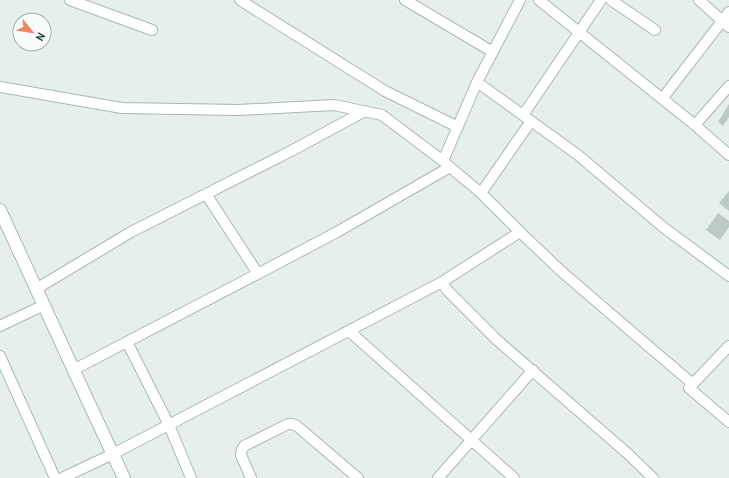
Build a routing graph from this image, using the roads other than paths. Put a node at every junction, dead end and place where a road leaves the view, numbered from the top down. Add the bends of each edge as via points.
1 (70, 0) edge
2 (240, 0) edge
3 (405, 0) edge
4 (520, 0) edge
5 (538, 0) edge
6 (601, 0) edge
7 (611, 0) edge
8 (700, 0) edge
9 (729, 12) edge
10 (726, 24) edge
11 (152, 30) dead end
12 (655, 30) dead end
13 (580, 33) junction
14 (493, 52) junction
15 (477, 82) junction
16 (729, 86) edge
17 (0, 87) edge
18 (662, 99) junction
19 (365, 111) junction
20 (527, 118) junction
21 (695, 125) junction
22 (458, 127) junction
23 (729, 155) edge
24 (447, 164) junction
25 (481, 193) junction
26 (206, 194) junction
27 (0, 210) edge
28 (520, 232) junction
29 (258, 274) junction
30 (729, 276) edge
31 (442, 282) junction
32 (36, 289) junction
33 (44, 305) junction
34 (0, 326) edge
35 (348, 331) junction
36 (127, 342) junction
37 (729, 346) edge
38 (0, 356) edge
39 (73, 370) junction
40 (533, 370) junction
41 (693, 384) junction
42 (729, 422) edge
43 (169, 425) junction
44 (471, 440) junction
45 (113, 454) junction
46 (55, 478) edge
47 (62, 478) edge
48 (124, 478) edge
49 (191, 478) edge
50 (251, 478) edge
51 (358, 478) edge
52 (438, 478) edge
53 (514, 478) edge
54 (654, 478) edge

1 - 11 street
2 - 22 street via 385,91
3 - 14 street
4 - 14 street
5 - 13 street
6 - 13 street
7 - 12 street
8 - 10 street
9 - 10 street
10 - 18 street
13 - 18 street
13 - 20 street
14 - 15 street
15 - 20 street
15 - 22 street
16 - 21 street
17 - 19 street via 122,108 238,110 334,104
18 - 21 street
19 - 24 street via 382,115
19 - 26 street
20 - 25 street
20 - 30 street via 578,155 663,227
21 - 23 street
22 - 24 street
24 - 25 street
24 - 29 street via 337,232
25 - 28 street
26 - 29 street
26 - 32 street via 131,232
27 - 32 street
28 - 31 street
28 - 41 street via 561,271
29 - 36 street
31 - 35 street
31 - 40 street via 497,340
32 - 33 street
33 - 34 street
33 - 39 street
35 - 43 street
35 - 44 street
36 - 39 street
36 - 43 street
37 - 41 street
38 - 46 street
39 - 45 street
40 - 44 street
40 - 54 street
41 - 42 street via 689,388
43 - 45 street
43 - 49 street
44 - 52 street
44 - 53 street
45 - 47 street
45 - 48 street
50 - 51 street via 241,455 244,446 292,424

